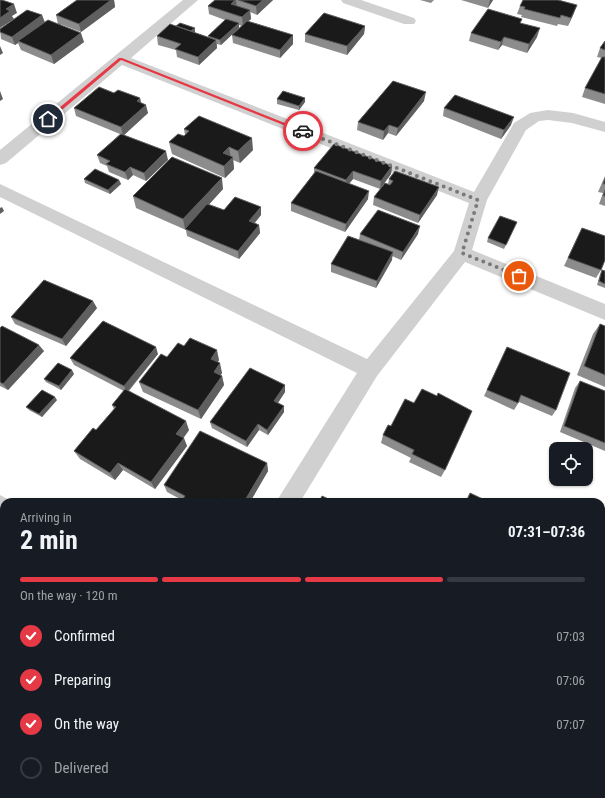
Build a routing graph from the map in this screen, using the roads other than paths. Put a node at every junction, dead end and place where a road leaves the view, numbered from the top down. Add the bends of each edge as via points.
1 (191, 0) edge
2 (348, 0) edge
3 (409, 21) dead end
4 (121, 59) junction
5 (605, 127) edge
6 (0, 159) edge
7 (0, 190) edge
8 (478, 200) junction
9 (462, 253) junction
10 (605, 312) edge
11 (370, 370) junction
12 (290, 498) edge

1 - 4 street
2 - 3 street
4 - 6 street
4 - 8 street
5 - 8 street via 573,118 548,115 535,117 520,126
7 - 11 street
8 - 9 street
9 - 10 street
9 - 11 street
11 - 12 street

